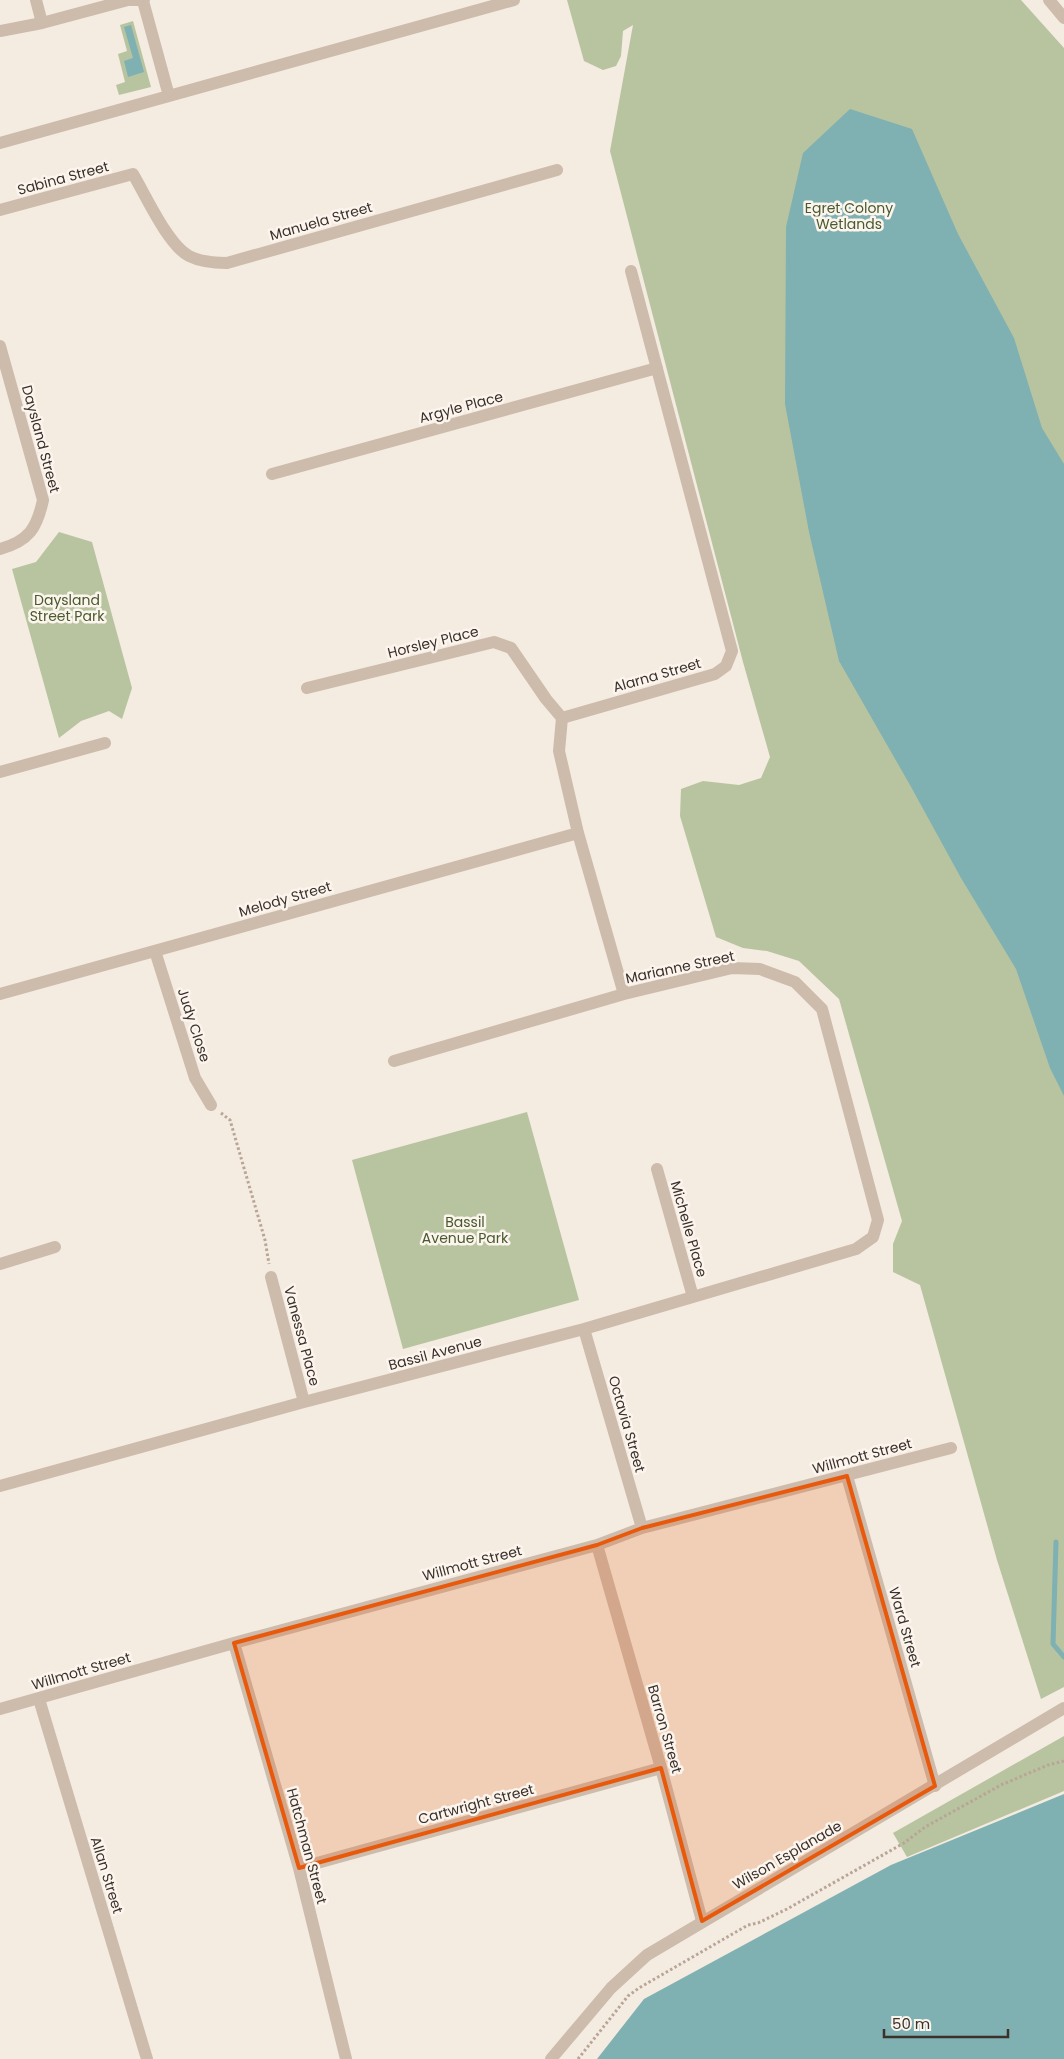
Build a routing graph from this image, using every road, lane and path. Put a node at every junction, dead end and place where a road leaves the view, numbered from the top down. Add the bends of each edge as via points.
1 (36, 0) edge
2 (144, 0) edge
3 (514, 0) edge
4 (1049, 0) edge
5 (1064, 18) edge
6 (42, 23) junction
7 (0, 31) edge
8 (170, 96) junction
9 (0, 143) edge
10 (557, 170) dead end
11 (133, 174) joint
12 (0, 210) edge
13 (631, 271) dead end
14 (0, 346) edge
15 (657, 368) junction
16 (272, 474) dead end
17 (0, 549) edge
18 (307, 688) dead end
19 (562, 718) junction
20 (105, 743) dead end
21 (0, 772) edge
22 (578, 833) junction
23 (155, 951) junction
24 (0, 994) edge
25 (624, 994) junction
26 (394, 1061) dead end
27 (212, 1105) joint
28 (657, 1169) dead end
29 (873, 1237) joint
30 (55, 1247) dead end
31 (0, 1264) edge
32 (271, 1277) joint
33 (693, 1297) junction
34 (584, 1329) junction
35 (304, 1402) junction
36 (951, 1448) dead end
37 (846, 1476) junction
38 (0, 1486) edge
39 (642, 1528) junction
40 (597, 1545) junction
41 (234, 1643) junction
42 (39, 1699) junction
43 (1064, 1708) edge
44 (0, 1710) edge
45 (1064, 1761) edge
46 (661, 1768) junction
47 (935, 1786) junction
48 (298, 1868) junction
49 (702, 1922) junction
50 (147, 2059) edge
51 (346, 2059) edge
52 (551, 2059) edge
53 (578, 2059) edge

1 - 6 street
2 - 6 street via 128,0
2 - 8 street
3 - 8 street
4 - 5 street
6 - 7 street
8 - 9 street
10 - 11 street, Manuela Street via 227,263 189,256 173,244
11 - 12 street, Sabina Street
13 - 15 street, Alarna Street
14 - 17 street, Daysland Street via 43,500 38,520 26,536
15 - 16 street, Argyle Place
15 - 19 street, Alarna Street via 732,651 726,666 715,674
18 - 19 street, Horsley Place via 494,642 511,648
19 - 22 street via 559,751
20 - 21 street
22 - 23 street, Melody Street
22 - 25 street
23 - 24 street, Melody Street
23 - 27 street, Judy Close via 195,1078
25 - 26 street, Marianne Street
25 - 29 street, Marianne Street via 732,968 760,969 795,982 822,1009 878,1220
27 - 32 path via 230,1120 266,1240
28 - 33 street, Michelle Place
29 - 33 street, Bassil Avenue via 856,1249
30 - 31 street
32 - 35 street, Vanessa Place
33 - 34 street, Bassil Avenue
34 - 35 street, Bassil Avenue
34 - 39 street, Octavia Street
35 - 38 street, Bassil Avenue
36 - 37 street, Willmott Street
37 - 39 street, Willmott Street
37 - 47 street, Ward Street
39 - 40 street, Willmott Street
40 - 41 street, Willmott Street
40 - 46 street, Barron Street
41 - 42 street, Willmott Street
41 - 48 street, Hatchman Street
42 - 44 street, Willmott Street
42 - 50 street, Allan Street
43 - 47 street, Wilson Esplanade
45 - 53 path via 1001,1785 787,1909 748,1925 639,1988 628,1996
46 - 48 street, Cartwright Street
46 - 49 street, Barron Street
47 - 49 street, Wilson Esplanade
48 - 51 street, Hatchman Street
49 - 52 street, Wilson Esplanade via 647,1955 630,1970

